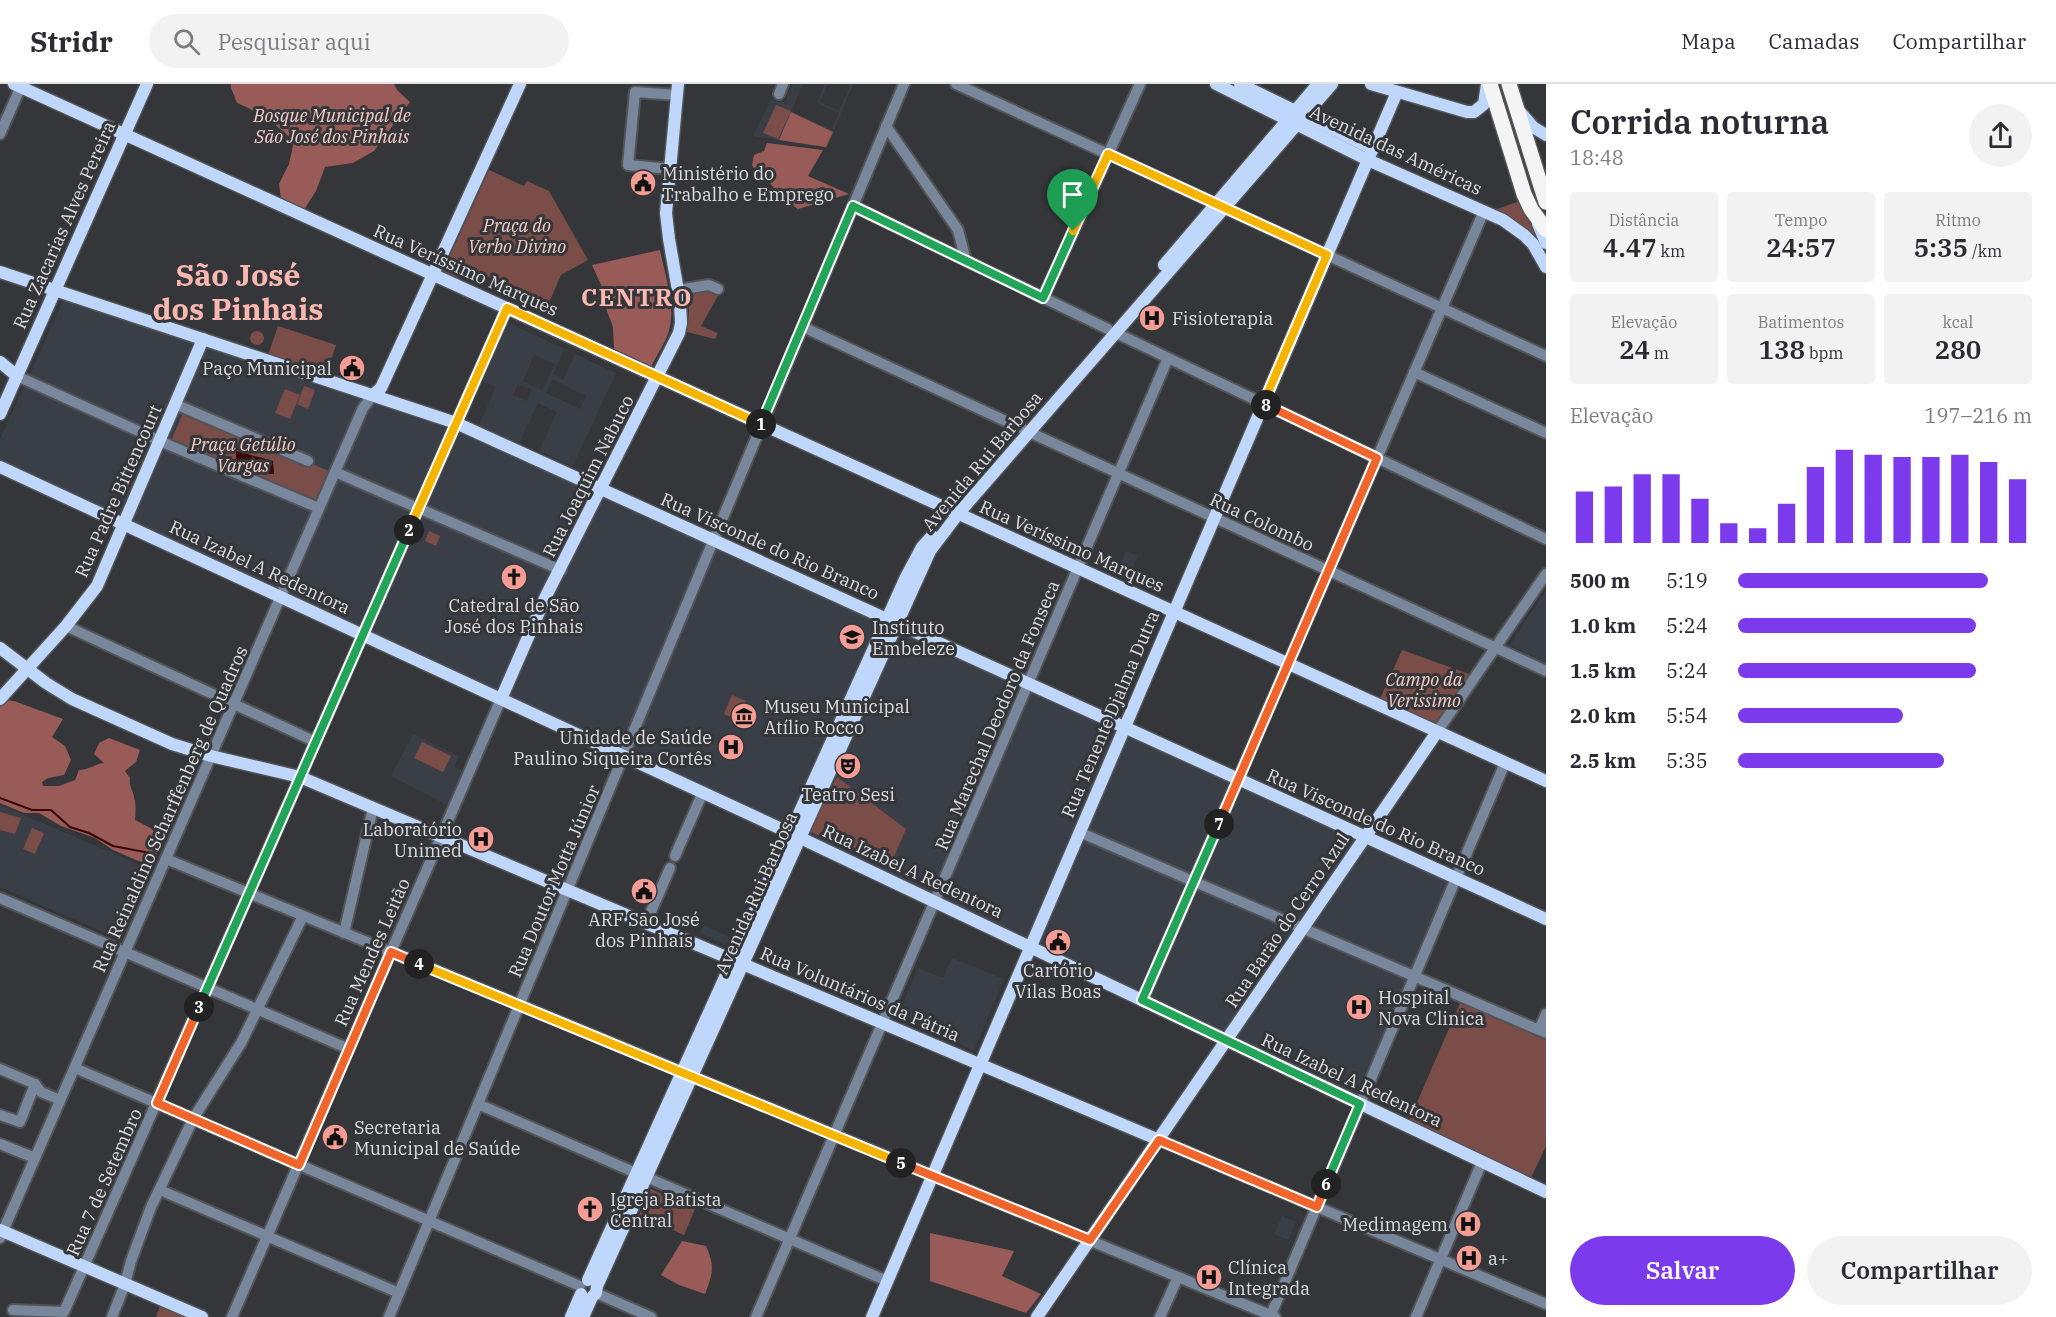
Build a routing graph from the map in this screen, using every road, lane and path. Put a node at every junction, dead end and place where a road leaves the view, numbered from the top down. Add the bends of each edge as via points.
1 (147, 84) edge
2 (520, 84) edge
3 (904, 84) edge
4 (956, 84) edge
5 (1140, 84) edge
6 (1216, 84) edge
7 (1240, 84) edge
8 (1318, 84) edge
9 (1332, 84) edge
10 (1371, 84) edge
11 (1489, 84) edge
12 (1509, 84) edge
13 (19, 85) edge
14 (677, 90) edge
15 (1397, 92) junction
16 (1516, 108) junction
17 (1296, 117) junction
18 (886, 126) junction
19 (0, 134) edge
20 (124, 134) junction
21 (1546, 135) edge
22 (1108, 154) junction
23 (1371, 154) junction
24 (670, 169) junction
25 (1546, 202) edge
26 (853, 206) junction
27 (1220, 206) junction
28 (1531, 209) junction
29 (1484, 211) junction
30 (1546, 230) edge
31 (1546, 243) edge
32 (1327, 255) junction
33 (966, 261) junction
34 (1546, 267) edge
35 (0, 272) edge
36 (433, 274) junction
37 (718, 289) dead end
38 (55, 290) junction
39 (678, 290) junction
40 (1043, 298) junction
41 (507, 308) junction
42 (1442, 308) junction
43 (803, 327) junction
44 (1112, 331) junction
45 (203, 339) junction
46 (1546, 356) edge
47 (1168, 358) junction
48 (0, 362) edge
49 (1414, 372) junction
50 (17, 376) junction
51 (658, 377) junction
52 (373, 395) junction
53 (175, 404) junction
54 (1263, 404) junction
55 (0, 414) edge
56 (456, 423) junction
57 (762, 425) junction
58 (1026, 431) junction
59 (1546, 433) edge
60 (160, 441) junction
61 (1377, 458) junction
62 (308, 461) dead end
63 (0, 467) edge
64 (335, 472) junction
65 (1119, 474) junction
66 (601, 490) junction
67 (319, 508) junction
68 (418, 509) junction
69 (955, 512) junction
70 (1214, 518) junction
71 (124, 524) junction
72 (1546, 539) edge
73 (714, 541) junction
74 (1078, 568) junction
75 (561, 570) junction
76 (1329, 571) junction
77 (1546, 574) edge
78 (281, 596) junction
79 (544, 600) joint
80 (1174, 612) junction
81 (892, 622) junction
82 (66, 626) junction
83 (363, 634) junction
84 (0, 648) edge
85 (1495, 648) junction
86 (1288, 664) junction
87 (27, 669) junction
88 (1546, 671) edge
89 (1029, 684) junction
90 (0, 699) edge
91 (501, 699) junction
92 (234, 704) junction
93 (1124, 727) junction
94 (1437, 732) junction
95 (316, 742) junction
96 (211, 756) junction
97 (625, 756) junction
98 (1505, 763) junction
99 (300, 777) junction
100 (1238, 779) junction
101 (1546, 781) edge
102 (703, 792) junction
103 (373, 808) junction
104 (1079, 832) junction
105 (795, 836) junction
106 (441, 837) junction
107 (1366, 837) junction
108 (675, 855) dead end
109 (166, 860) junction
110 (670, 868) dead end
111 (1456, 878) junction
112 (1194, 882) junction
113 (568, 890) junction
114 (249, 894) junction
115 (0, 898) edge
116 (934, 902) junction
117 (303, 916) junction
118 (1546, 919) edge
119 (646, 923) junction
120 (1304, 929) junction
121 (344, 933) junction
122 (1030, 947) junction
123 (125, 952) junction
124 (391, 952) junction
125 (738, 962) junction
126 (1414, 976) junction
127 (207, 988) junction
128 (1142, 1000) junction
129 (520, 1005) junction
130 (258, 1009) junction
131 (1546, 1014) edge
132 (882, 1023) junction
133 (1543, 1031) edge
134 (1227, 1041) junction
135 (349, 1049) junction
136 (980, 1064) junction
137 (75, 1068) junction
138 (0, 1069) edge
139 (687, 1074) junction
140 (35, 1084) junction
141 (60, 1100) junction
142 (157, 1103) junction
143 (478, 1104) junction
144 (1360, 1104) junction
145 (0, 1116) edge
146 (194, 1119) junction
147 (834, 1135) junction
148 (1159, 1140) junction
149 (0, 1144) edge
150 (35, 1158) junction
151 (1482, 1162) junction
152 (299, 1165) junction
153 (641, 1175) junction
154 (932, 1176) junction
155 (160, 1190) junction
156 (1546, 1192) edge
157 (1317, 1207) junction
158 (429, 1221) junction
159 (1, 1233) edge
160 (268, 1236) junction
161 (790, 1239) junction
162 (1090, 1240) junction
163 (1440, 1259) junction
164 (85, 1266) junction
165 (1178, 1277) junction
166 (887, 1281) junction
167 (125, 1284) junction
168 (589, 1289) junction
169 (399, 1293) junction
170 (1546, 1304) edge
171 (13, 1310) dead end
172 (1272, 1316) edge
173 (112, 1317) edge
174 (202, 1317) edge
175 (232, 1317) edge
176 (389, 1317) edge
177 (571, 1317) edge
178 (582, 1317) edge
179 (651, 1317) edge
180 (756, 1317) edge
181 (872, 1317) edge
182 (1037, 1317) edge
183 (1160, 1317) edge
184 (1416, 1317) edge

1 - 20 main road, Rua Zacarias Alves Pereira
2 - 36 main road
3 - 18 street, Rua Doutor Motta Júnior
4 - 22 street
5 - 22 street
6 - 17 main road, Avenida das Américas
7 - 17 main road, Avenida das Américas
8 - 17 main road, Avenida Rui Barbosa
9 - 17 main road, Avenida Rui Barbosa
10 - 15 main road
11 - 15 main road via 1484,104 1474,112 1461,112
11 - 28 highway
12 - 16 highway
13 - 19 street
13 - 20 main road, Rua Veríssimo Marques
14 - 24 main road, Rua Joaquim Nabuco
14 - 24 street via 635,92 628,165
15 - 23 main road, Rua Tenente Djalma Dutra
16 - 21 main road
16 - 25 highway
17 - 23 main road, Avenida das Américas
17 - 27 main road, Avenida Rui Barbosa
18 - 26 street, Rua Doutor Motta Júnior
18 - 33 street via 958,230
20 - 36 main road, Rua Veríssimo Marques
20 - 38 main road, Rua Zacarias Alves Pereira
22 - 27 street
22 - 40 street
23 - 29 main road, Avenida das Américas
23 - 32 main road, Rua Tenente Djalma Dutra
24 - 39 main road, Rua Joaquim Nabuco via 667,227
26 - 33 street
26 - 43 street, Rua Doutor Motta Júnior
27 - 32 street
27 - 44 main road, Avenida Rui Barbosa
28 - 30 highway
28 - 31 main road
29 - 34 main road, Avenida das Américas via 1524,235
29 - 42 street
32 - 42 street
32 - 54 main road, Rua Tenente Djalma Dutra
33 - 40 street
35 - 38 main road, Rua Visconde do Rio Branco
36 - 41 main road, Rua Veríssimo Marques
36 - 52 main road via 381,388
37 - 39 street via 709,285
38 - 45 main road, Rua Visconde do Rio Branco
38 - 50 main road, Rua Zacarias Alves Pereira
39 - 51 main road, Rua Joaquim Nabuco via 679,333
40 - 44 street
41 - 51 main road, Rua Veríssimo Marques
41 - 56 street, Rua 7 de Setembro
42 - 46 street
42 - 49 street
43 - 57 street, Rua Doutor Motta Júnior
43 - 58 street, Rua Colombo
44 - 47 street
44 - 58 main road, Avenida Rui Barbosa
45 - 52 main road, Rua Visconde do Rio Branco
45 - 53 main road, Rua Padre Bittencourt
47 - 54 street
47 - 65 street, Rua Marechal Deodoro da Fonseca
48 - 50 main road
49 - 59 street
49 - 61 street
50 - 55 main road, Rua Zacarias Alves Pereira
50 - 60 street
51 - 57 main road, Rua Veríssimo Marques
51 - 66 main road, Rua Joaquim Nabuco
52 - 56 main road, Rua Visconde do Rio Branco
52 - 64 street, Rua Reinaldino Scharffenberg de Quadros via 366,402
53 - 60 main road, Rua Padre Bittencourt
53 - 62 street
54 - 61 street
54 - 70 main road, Rua Tenente Djalma Dutra
56 - 66 main road, Rua Visconde do Rio Branco
56 - 68 street, Rua 7 de Setembro
57 - 69 main road, Rua Veríssimo Marques
57 - 73 street, Rua Doutor Motta Júnior
58 - 65 street, Rua Colombo
58 - 69 main road, Avenida Rui Barbosa
60 - 67 street
60 - 71 main road, Rua Padre Bittencourt
61 - 72 street
61 - 76 street
63 - 71 main road, Rua Izabel A Redentora
64 - 67 street, Rua Reinaldino Scharffenberg de Quadros
64 - 68 street
65 - 70 street, Rua Colombo
65 - 74 street, Rua Marechal Deodoro da Fonseca
66 - 73 main road, Rua Visconde do Rio Branco
66 - 75 main road, Rua Joaquim Nabuco
67 - 78 street, Rua Reinaldino Scharffenberg de Quadros
68 - 75 street
68 - 83 street, Rua 7 de Setembro
69 - 74 main road, Rua Veríssimo Marques
69 - 81 main road, Avenida Rui Barbosa
70 - 76 street, Rua Colombo
70 - 80 main road, Rua Tenente Djalma Dutra
71 - 78 main road, Rua Izabel A Redentora
71 - 82 main road, Rua Padre Bittencourt via 97,586
73 - 81 main road, Rua Visconde do Rio Branco
73 - 97 street, Rua Doutor Motta Júnior
74 - 80 main road, Rua Veríssimo Marques
74 - 89 street, Rua Marechal Deodoro da Fonseca
75 - 79 main road, Rua Joaquim Nabuco
76 - 85 street, Rua Colombo
76 - 86 street
77 - 85 street, Rua Barão do Cerro Azul
78 - 83 main road, Rua Izabel A Redentora
78 - 92 street, Rua Reinaldino Scharffenberg de Quadros
79 - 91 main road, Rua Mendes Leitão
80 - 86 main road, Rua Veríssimo Marques
80 - 93 main road, Rua Tenente Djalma Dutra
81 - 89 main road, Rua Visconde do Rio Branco
81 - 105 main road, Avenida Rui Barbosa
82 - 87 main road, Rua Padre Bittencourt
82 - 92 street
83 - 91 main road, Rua Izabel A Redentora
83 - 95 street, Rua 7 de Setembro
84 - 87 main road, Rua Voluntários da Pátria
85 - 88 street, Rua Colombo
85 - 94 street, Rua Barão do Cerro Azul
86 - 94 main road, Rua Veríssimo Marques
86 - 100 street
87 - 90 main road, Rua Padre Bittencourt
87 - 96 main road, Rua Voluntários da Pátria via 72,699 172,744
89 - 93 main road, Rua Visconde do Rio Branco
89 - 116 street, Rua Marechal Deodoro da Fonseca
91 - 97 main road, Rua Izabel A Redentora
91 - 106 street, Rua Mendes Leitão
92 - 95 street
92 - 96 street, Rua Reinaldino Scharffenberg de Quadros
93 - 100 main road, Rua Visconde do Rio Branco
93 - 104 main road, Rua Tenente Djalma Dutra
94 - 98 main road, Rua Veríssimo Marques
94 - 107 main road, Rua Barão do Cerro Azul
95 - 99 street, Rua 7 de Setembro
96 - 99 main road, Rua Voluntários da Pátria
96 - 109 street, Rua Reinaldino Scharffenberg de Quadros
97 - 102 main road, Rua Izabel A Redentora
97 - 113 street, Rua Doutor Motta Júnior
98 - 101 main road, Rua Veríssimo Marques
98 - 111 street
99 - 103 main road, Rua Voluntários da Pátria
99 - 114 street, Rua 7 de Setembro
100 - 107 main road, Rua Visconde do Rio Branco
100 - 112 street
102 - 105 main road, Rua Izabel A Redentora
102 - 108 street
103 - 106 main road, Rua Voluntários da Pátria
103 - 121 street
104 - 112 street
104 - 122 main road, Rua Tenente Djalma Dutra
105 - 116 main road, Rua Izabel A Redentora
105 - 125 main road, Avenida Rui Barbosa
106 - 113 main road, Rua Voluntários da Pátria
106 - 124 street, Rua Mendes Leitão
107 - 111 main road, Rua Visconde do Rio Branco
107 - 120 main road, Rua Barão do Cerro Azul
109 - 114 street
109 - 123 street, Rua Reinaldino Scharffenberg de Quadros
110 - 119 street
111 - 118 main road, Rua Visconde do Rio Branco
111 - 126 street
112 - 120 street
112 - 128 street
113 - 119 main road, Rua Voluntários da Pátria
113 - 129 street, Rua Doutor Motta Júnior
114 - 117 street
114 - 127 street, Rua 7 de Setembro
115 - 123 street
116 - 122 main road, Rua Izabel A Redentora
116 - 132 street, Rua Marechal Deodoro da Fonseca
117 - 121 street
117 - 130 street
119 - 125 main road, Rua Voluntários da Pátria
120 - 126 street
120 - 134 main road, Rua Barão do Cerro Azul
121 - 124 street
122 - 128 main road, Rua Izabel A Redentora
122 - 136 main road, Rua Tenente Djalma Dutra
123 - 127 street
123 - 137 street, Rua Reinaldino Scharffenberg de Quadros
124 - 129 street
124 - 135 street, Rua Mendes Leitão
125 - 132 main road, Rua Voluntários da Pátria
125 - 139 main road, Avenida Rui Barbosa
126 - 133 street
126 - 144 street
127 - 130 street
127 - 142 street, Rua 7 de Setembro
128 - 134 main road, Rua Izabel A Redentora
129 - 139 street
129 - 143 street, Rua Doutor Motta Júnior
130 - 135 street
130 - 146 street
131 - 133 street
132 - 136 main road, Rua Voluntários da Pátria
132 - 147 street, Rua Marechal Deodoro da Fonseca
134 - 144 main road, Rua Izabel A Redentora
134 - 148 main road, Rua Barão do Cerro Azul
135 - 152 street, Rua Mendes Leitão
136 - 148 main road, Rua Voluntários da Pátria
136 - 154 main road, Rua Tenente Djalma Dutra
137 - 141 street, Rua Reinaldino Scharffenberg de Quadros
137 - 142 street
138 - 140 street
139 - 147 street
139 - 153 main road, Avenida Rui Barbosa
140 - 141 street via 41,1092
140 - 145 street via 20,1122
141 - 150 street, Rua Reinaldino Scharffenberg de Quadros
142 - 146 street
142 - 164 street, Rua 7 de Setembro
143 - 153 street
143 - 158 street, Rua Doutor Motta Júnior
144 - 151 main road, Rua Izabel A Redentora
144 - 157 street
146 - 152 street
146 - 155 street
147 - 154 street
147 - 161 street, Rua Marechal Deodoro da Fonseca
148 - 157 street, Rua Voluntários da Pátria
148 - 162 main road, Rua Barão do Cerro Azul
149 - 150 street
150 - 159 street, Rua Reinaldino Scharffenberg de Quadros
151 - 156 main road, Rua Izabel A Redentora
151 - 163 street
152 - 158 street
152 - 160 street, Rua Mendes Leitão
153 - 161 street
153 - 168 main road, Avenida Rui Barbosa
154 - 162 street
154 - 166 main road, Rua Tenente Djalma Dutra
155 - 160 street
155 - 167 street via 142,1229
157 - 163 street, Rua Voluntários da Pátria
157 - 172 street
158 - 168 street
158 - 169 street, Rua Doutor Motta Júnior
159 - 164 main road
160 - 169 street
160 - 175 street, Rua Mendes Leitão
161 - 166 street
161 - 180 street, Rua Marechal Deodoro da Fonseca
162 - 165 street
162 - 182 main road, Rua Barão do Cerro Azul
163 - 170 street, Rua Voluntários da Pátria
163 - 184 street
164 - 167 main road
164 - 171 street, Rua 7 de Setembro via 64,1312
165 - 172 street
165 - 183 street
166 - 181 main road, Rua Tenente Djalma Dutra
167 - 173 street
167 - 174 main road
168 - 177 main road, Avenida Rui Barbosa
168 - 178 main road, Avenida Rui Barbosa
168 - 179 street
169 - 176 street, Rua Doutor Motta Júnior

